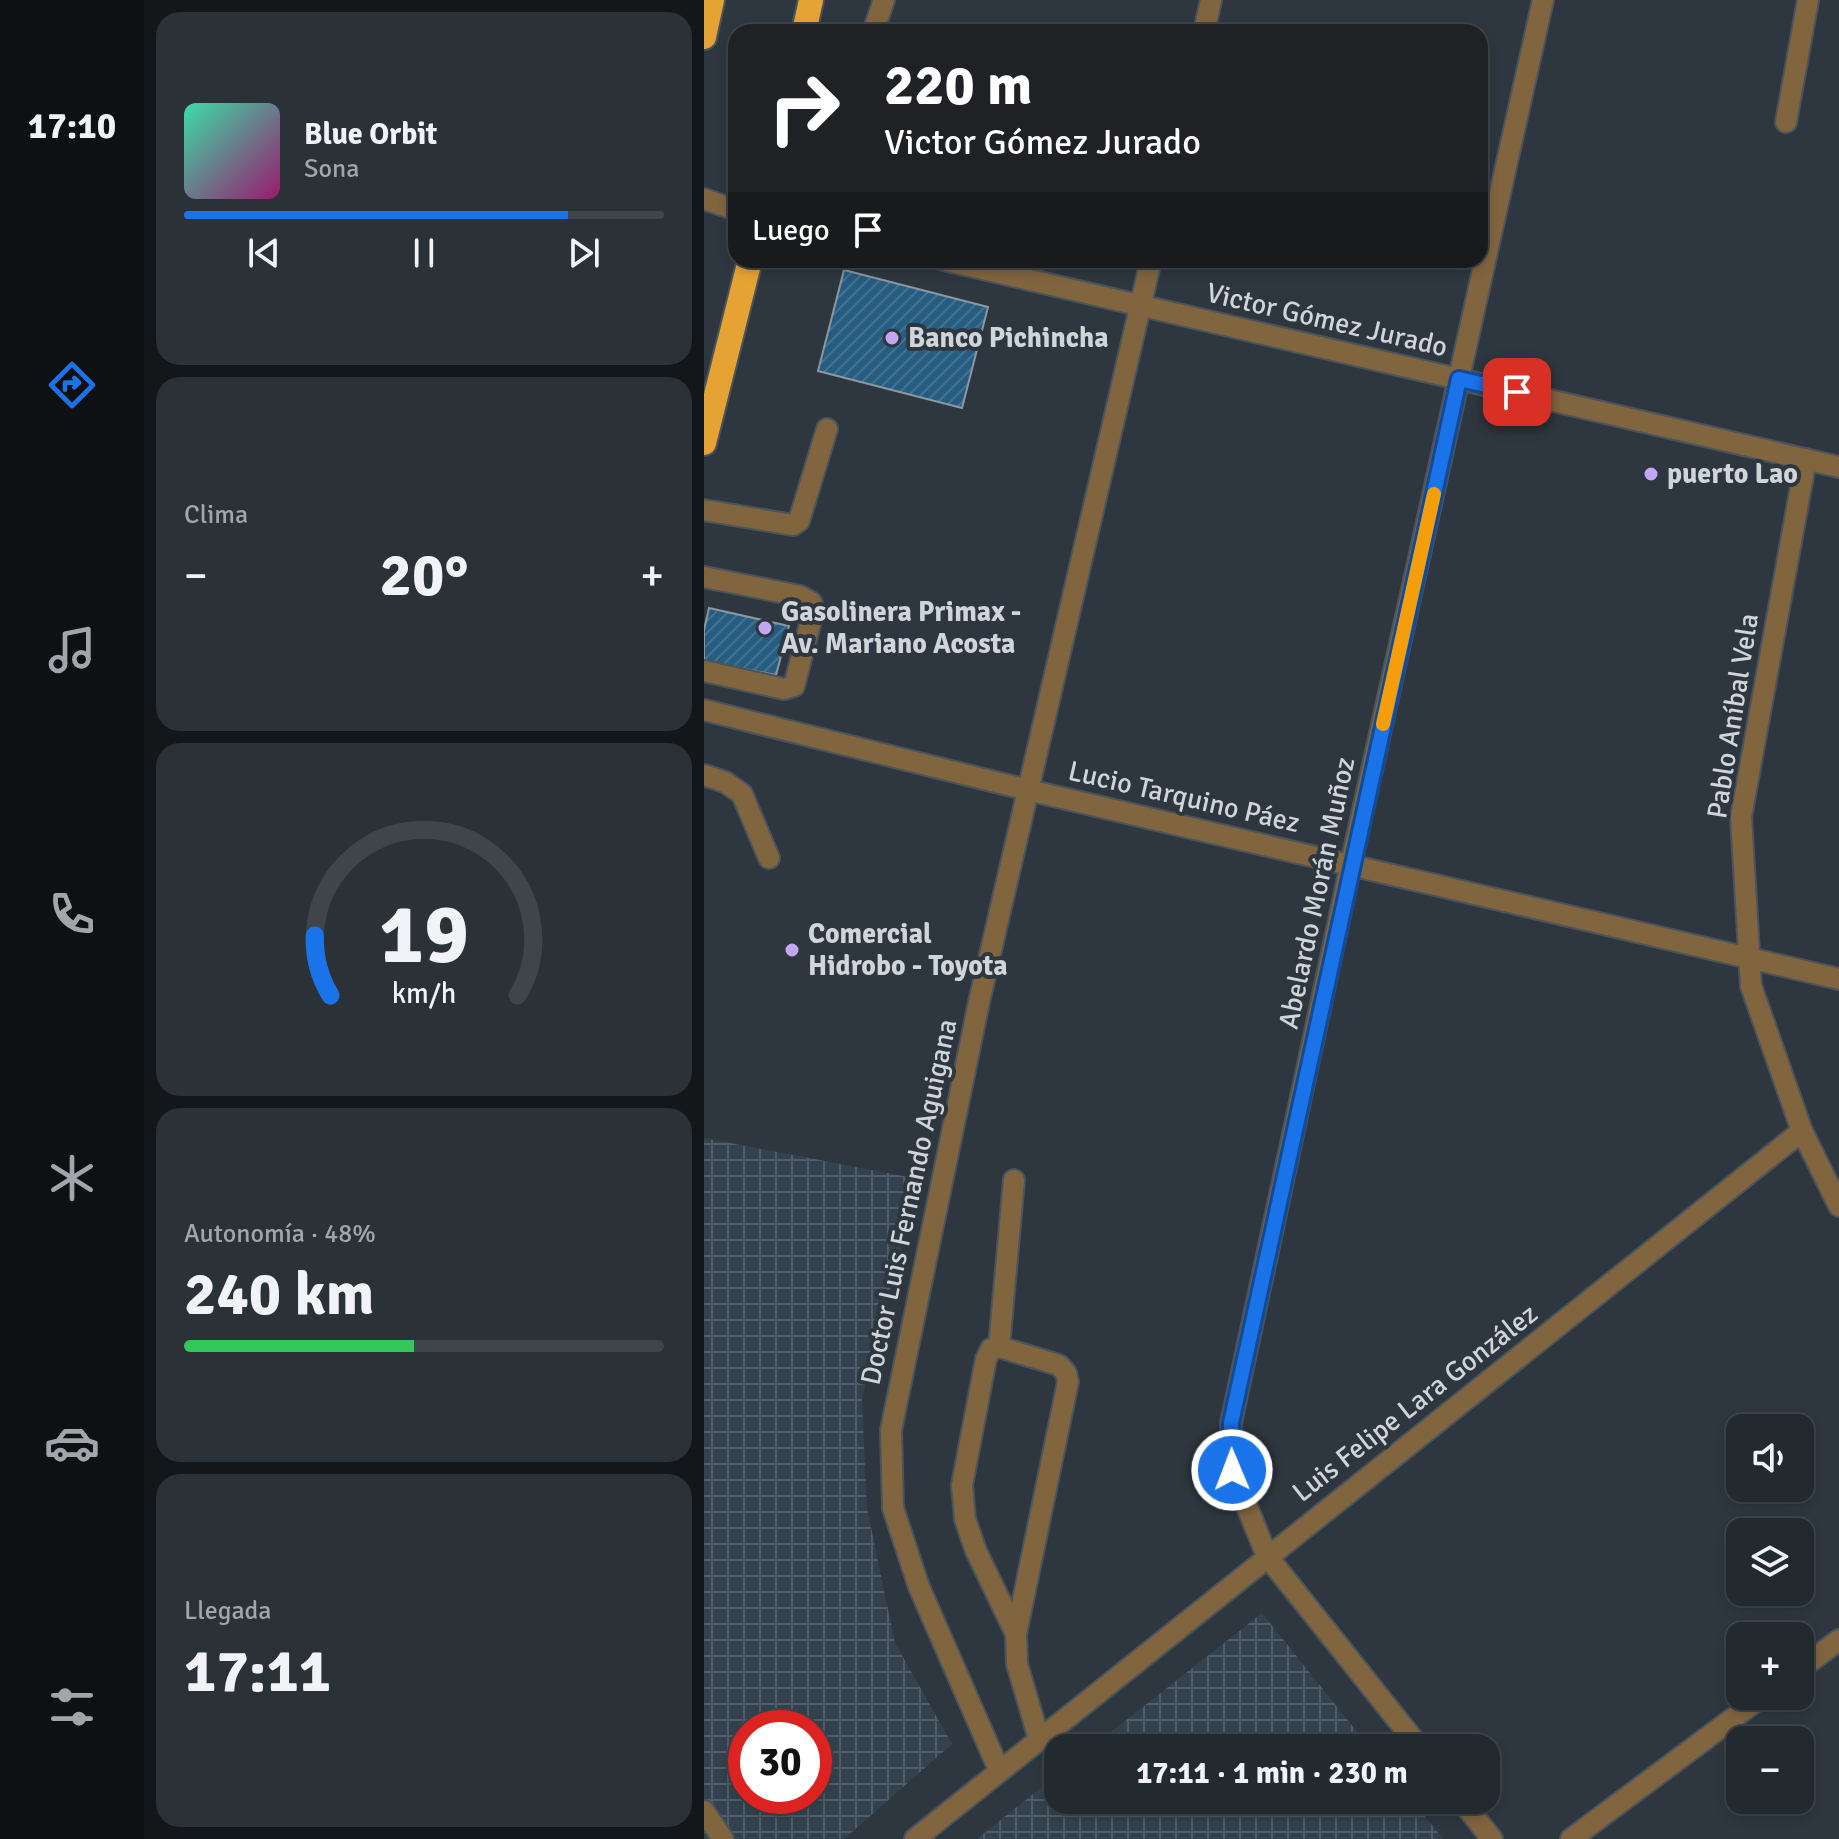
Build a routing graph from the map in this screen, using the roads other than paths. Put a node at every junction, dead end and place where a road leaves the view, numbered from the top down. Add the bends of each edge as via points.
1 (712, 0) edge
2 (811, 0) edge
3 (884, 0) edge
4 (1211, 0) edge
5 (1543, 0) edge
6 (1808, 0) edge
7 (806, 24) edge
8 (876, 24) edge
9 (1206, 24) edge
10 (704, 37) edge
11 (1786, 122) dead end
12 (704, 199) edge
13 (728, 207) edge
14 (1488, 248) edge
15 (748, 268) edge
16 (978, 268) edge
17 (1149, 268) edge
18 (1484, 268) edge
19 (1141, 306) junction
20 (1459, 379) junction
21 (827, 429) dead end
22 (704, 443) edge
23 (1806, 459) junction
24 (1839, 467) edge
25 (704, 510) edge
26 (704, 577) edge
27 (704, 671) edge
28 (704, 710) edge
29 (704, 775) edge
30 (1028, 790) junction
31 (769, 858) dead end
32 (1351, 864) junction
33 (1749, 957) junction
34 (1839, 979) edge
35 (1802, 1131) junction
36 (1014, 1180) dead end
37 (1839, 1206) edge
38 (999, 1347) junction
39 (1267, 1556) junction
40 (1016, 1634) junction
41 (1839, 1640) edge
42 (1814, 1659) edge
43 (1744, 1710) edge
44 (1409, 1734) edge
45 (1039, 1739) junction
46 (999, 1770) junction
47 (704, 1811) edge
48 (1472, 1814) edge
49 (723, 1839) edge
50 (915, 1839) edge
51 (1492, 1839) edge
52 (1571, 1839) edge

1 - 10 highway
2 - 7 highway
3 - 8 street
4 - 9 street
5 - 14 street, Abelardo Morán Muñoz
6 - 11 street
12 - 13 street
15 - 22 highway
16 - 19 street, Victor Gómez Jurado
17 - 19 street, Doctor Luis Fernando Aguigana
18 - 20 street, Abelardo Morán Muñoz
19 - 20 street, Victor Gómez Jurado
19 - 30 street, Doctor Luis Fernando Aguigana
20 - 23 street, Victor Gómez Jurado
20 - 32 street, Abelardo Morán Muñoz
21 - 25 street via 799,521 793,525
23 - 24 street, Victor Gómez Jurado
23 - 33 street, Pablo Aníbal Vela via 1741,817
26 - 27 street via 800,596 814,609 794,686 784,689
28 - 30 street, Lucio Tarquino Páez
29 - 31 street via 742,794
30 - 32 street, Lucio Tarquino Páez
30 - 46 street, Doctor Luis Fernando Aguigana via 891,1430 893,1508 919,1587
32 - 33 street, Lucio Tarquino Páez
32 - 39 street, Abelardo Morán Muñoz via 1231,1423 1232,1470
33 - 34 street, Lucio Tarquino Páez
33 - 35 street, Pablo Aníbal Vela via 1751,986
35 - 37 street, Pablo Aníbal Vela
35 - 39 street, Luis Felipe Lara González
36 - 38 street
38 - 40 street via 986,1359 962,1485 965,1519 976,1551
38 - 40 street via 1059,1365 1068,1382
39 - 44 street, Abelardo Morán Muñoz
39 - 45 street, Luis Felipe Lara González
40 - 45 street via 1017,1664
41 - 42 street
43 - 52 street
45 - 46 street, Luis Felipe Lara González
46 - 50 street, Luis Felipe Lara González
47 - 49 street
48 - 51 street

